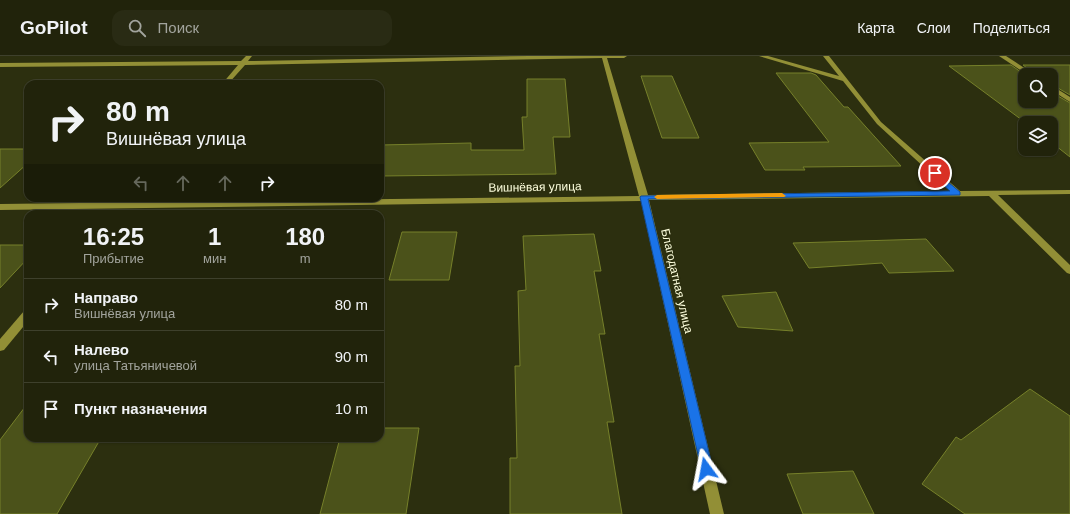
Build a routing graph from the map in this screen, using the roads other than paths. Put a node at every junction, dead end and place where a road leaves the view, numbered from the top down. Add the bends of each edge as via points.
1 (249, 56) edge
2 (604, 56) edge
3 (624, 56) edge
4 (762, 56) edge
5 (826, 56) edge
6 (1002, 56) edge
7 (243, 63) junction
8 (0, 65) edge
9 (1021, 68) edge
10 (228, 80) edge
11 (845, 80) junction
12 (1058, 92) edge
13 (1070, 100) edge
14 (1070, 192) edge
15 (957, 193) junction
16 (991, 193) junction
17 (644, 197) junction
18 (384, 199) edge
19 (104, 202) edge
20 (124, 202) edge
21 (0, 207) edge
22 (118, 210) edge
23 (1070, 271) edge
24 (24, 319) edge
25 (0, 347) edge
26 (717, 514) edge

1 - 7 street
2 - 3 street
2 - 7 street
2 - 17 street, Благодатная улица
4 - 11 street
5 - 11 street
6 - 9 street
7 - 8 street
7 - 10 street
11 - 15 street via 879,123
12 - 13 street
14 - 16 street, Вишнёвая улица
15 - 16 street, Вишнёвая улица
15 - 17 street, Вишнёвая улица
16 - 23 street
17 - 18 street, Вишнёвая улица
17 - 26 street, Благодатная улица
19 - 21 street, Вишнёвая улица
20 - 22 street
24 - 25 street

